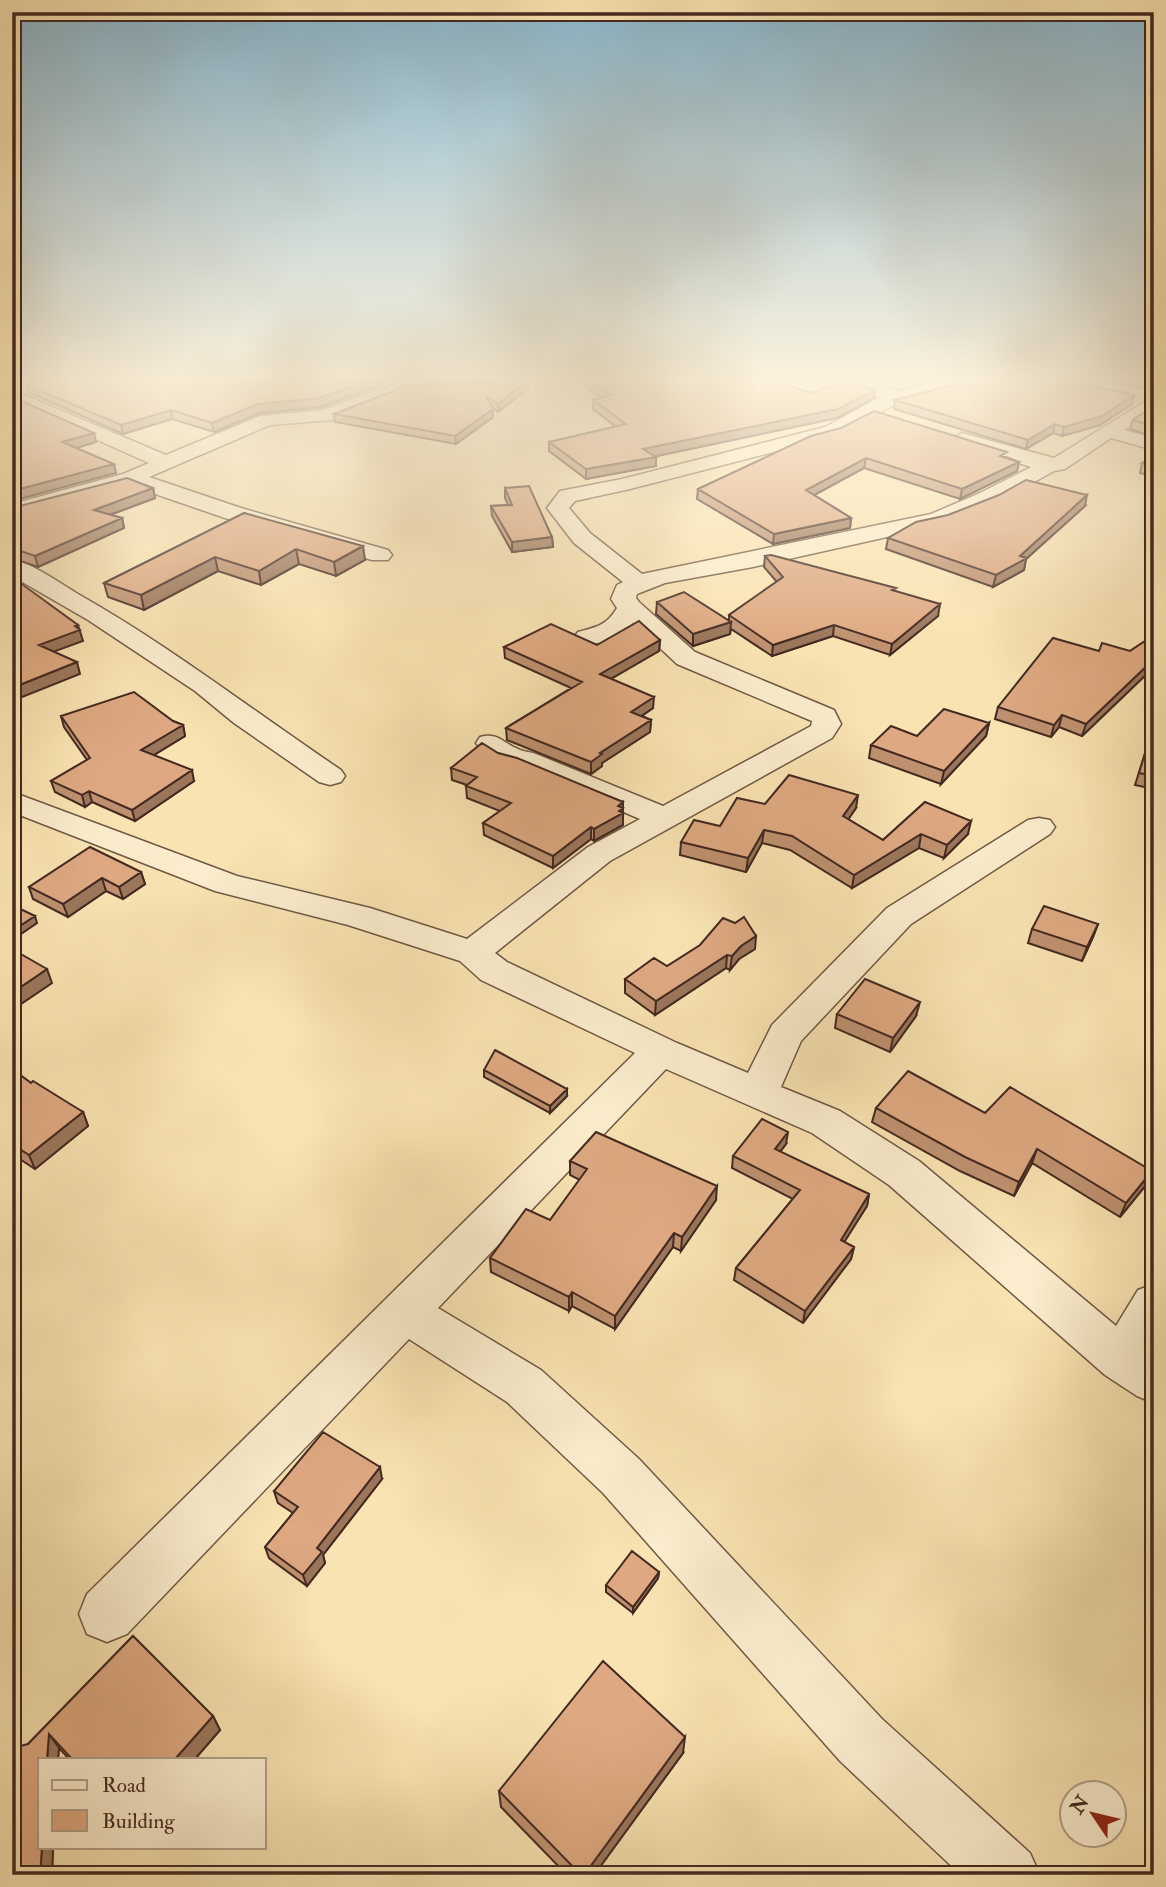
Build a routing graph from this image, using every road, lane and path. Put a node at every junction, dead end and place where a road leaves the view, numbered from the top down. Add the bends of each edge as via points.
1 (162, 465) edge
2 (700, 465) edge
3 (1049, 465) edge
4 (130, 478) junction
5 (12, 512) edge
6 (380, 555) dead end
7 (12, 566) edge
8 (634, 595) junction
9 (587, 637) edge
10 (490, 743) dead end
11 (330, 776) dead end
12 (12, 801) edge
13 (665, 818) junction
14 (1039, 827) dead end
15 (472, 953) junction
16 (662, 1050) junction
17 (759, 1093) junction
18 (1154, 1304) edge
19 (405, 1312) junction
20 (1138, 1371) edge
21 (107, 1614) dead end
22 (1008, 1875) edge

1 - 4 street
2 - 8 street via 568,496 558,508
3 - 8 street via 937,519 745,564 652,578
4 - 5 street
4 - 6 street
7 - 11 street via 205,685 244,718
8 - 9 street via 620,627
8 - 13 street via 686,658 824,716 827,724 822,732
10 - 13 street via 510,757
12 - 15 street via 227,884 358,915
13 - 15 street via 599,854
14 - 17 street via 899,916 785,1034
15 - 16 street via 494,971
16 - 17 street
16 - 19 street
17 - 20 street via 826,1122 904,1173
18 - 20 street
19 - 21 street
19 - 22 street via 524,1386 621,1476 861,1740

